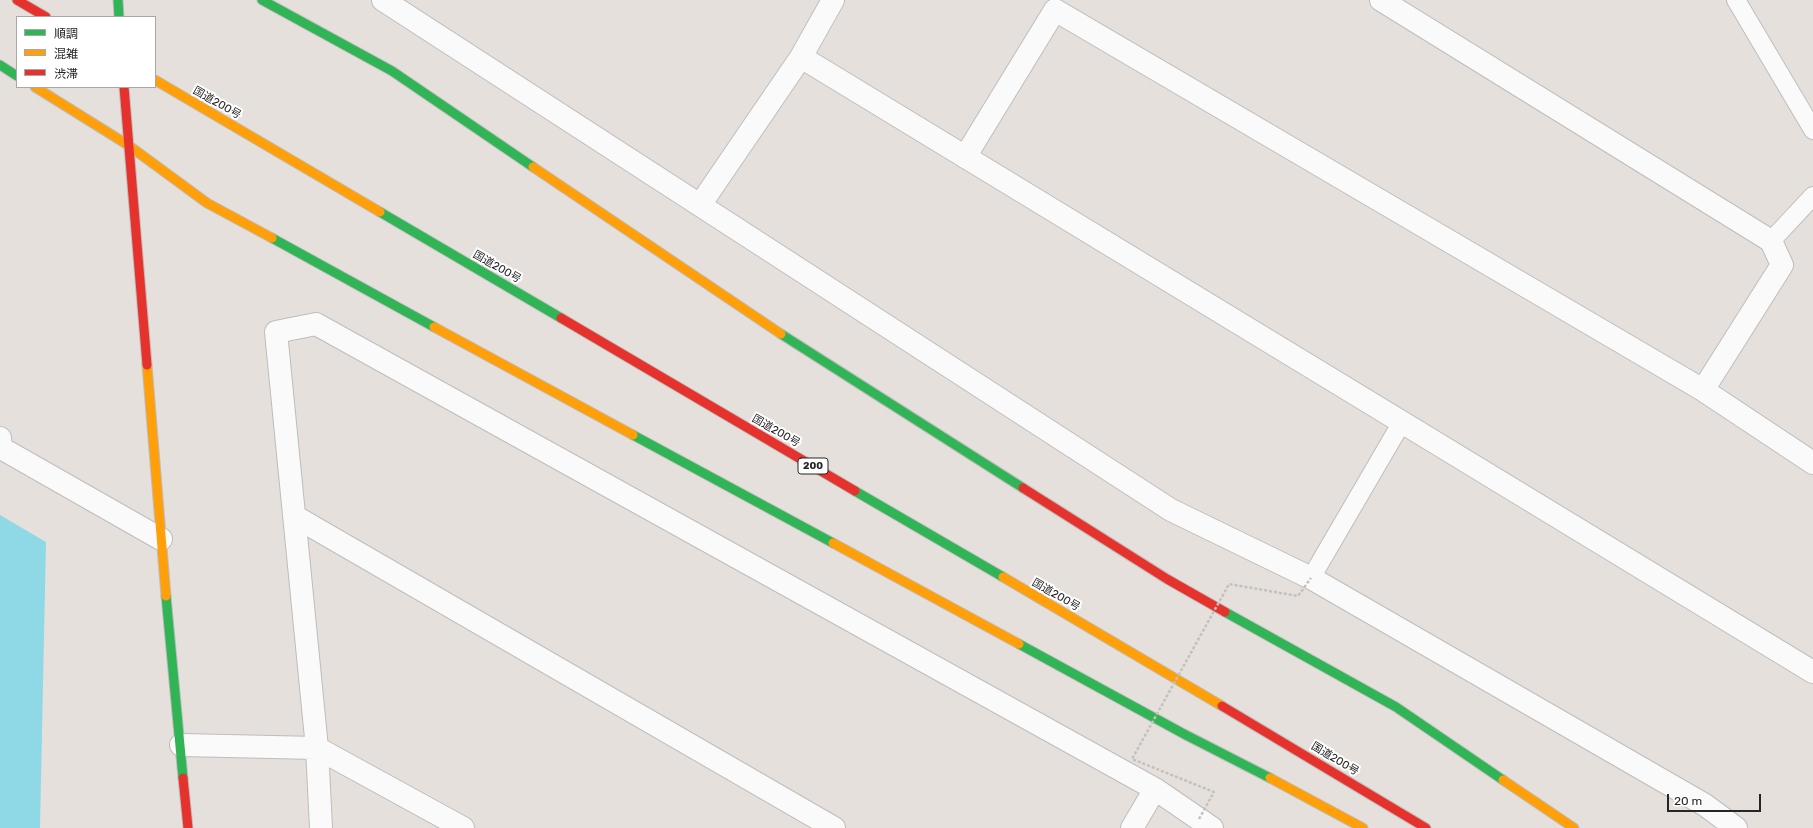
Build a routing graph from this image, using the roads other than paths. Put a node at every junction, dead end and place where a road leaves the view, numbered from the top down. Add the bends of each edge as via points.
1 (17, 0) edge
2 (118, 0) edge
3 (262, 0) edge
4 (383, 0) edge
5 (833, 0) edge
6 (1382, 0) edge
7 (1736, 0) edge
8 (44, 16) edge
9 (119, 16) edge
10 (801, 57) junction
11 (0, 65) edge
12 (16, 75) edge
13 (156, 81) edge
14 (37, 88) edge
15 (124, 88) edge
16 (1813, 130) edge
17 (128, 145) junction
18 (965, 157) junction
19 (1813, 196) edge
20 (700, 205) junction
21 (1771, 241) junction
22 (1703, 390) junction
23 (1402, 422) junction
24 (0, 438) edge
25 (1813, 463) edge
26 (294, 516) junction
27 (160, 539) junction
28 (1311, 578) junction
29 (1813, 672) edge
30 (181, 745) junction
31 (317, 748) junction
32 (1155, 789) junction
33 (1206, 823) edge
34 (188, 828) edge
35 (321, 828) edge
36 (463, 828) edge
37 (834, 828) edge
38 (1132, 828) edge
39 (1364, 828) edge
40 (1426, 828) edge
41 (1574, 828) edge
42 (1736, 828) edge

1 - 8 main road
2 - 9 main road
3 - 41 main road via 392,71 806,351 1167,579 1396,707
4 - 20 street
5 - 10 street
6 - 21 street
7 - 16 lane
10 - 18 street
10 - 20 street
11 - 12 main road
13 - 40 main road, 国道200号 / 200
14 - 17 main road
15 - 17 main road
17 - 27 main road
17 - 39 main road via 207,203 1184,734
18 - 22 street via 1055,10
18 - 23 street
19 - 21 lane
20 - 28 street via 1171,510
21 - 22 street via 1782,265
22 - 25 street
23 - 28 lane
23 - 29 street
24 - 27 street via 1,448
26 - 31 street
26 - 32 street via 276,332 316,324
26 - 37 street
27 - 30 main road
28 - 42 street via 1705,805
30 - 31 street
30 - 34 main road
31 - 35 street
31 - 36 street
32 - 33 street
32 - 38 street

